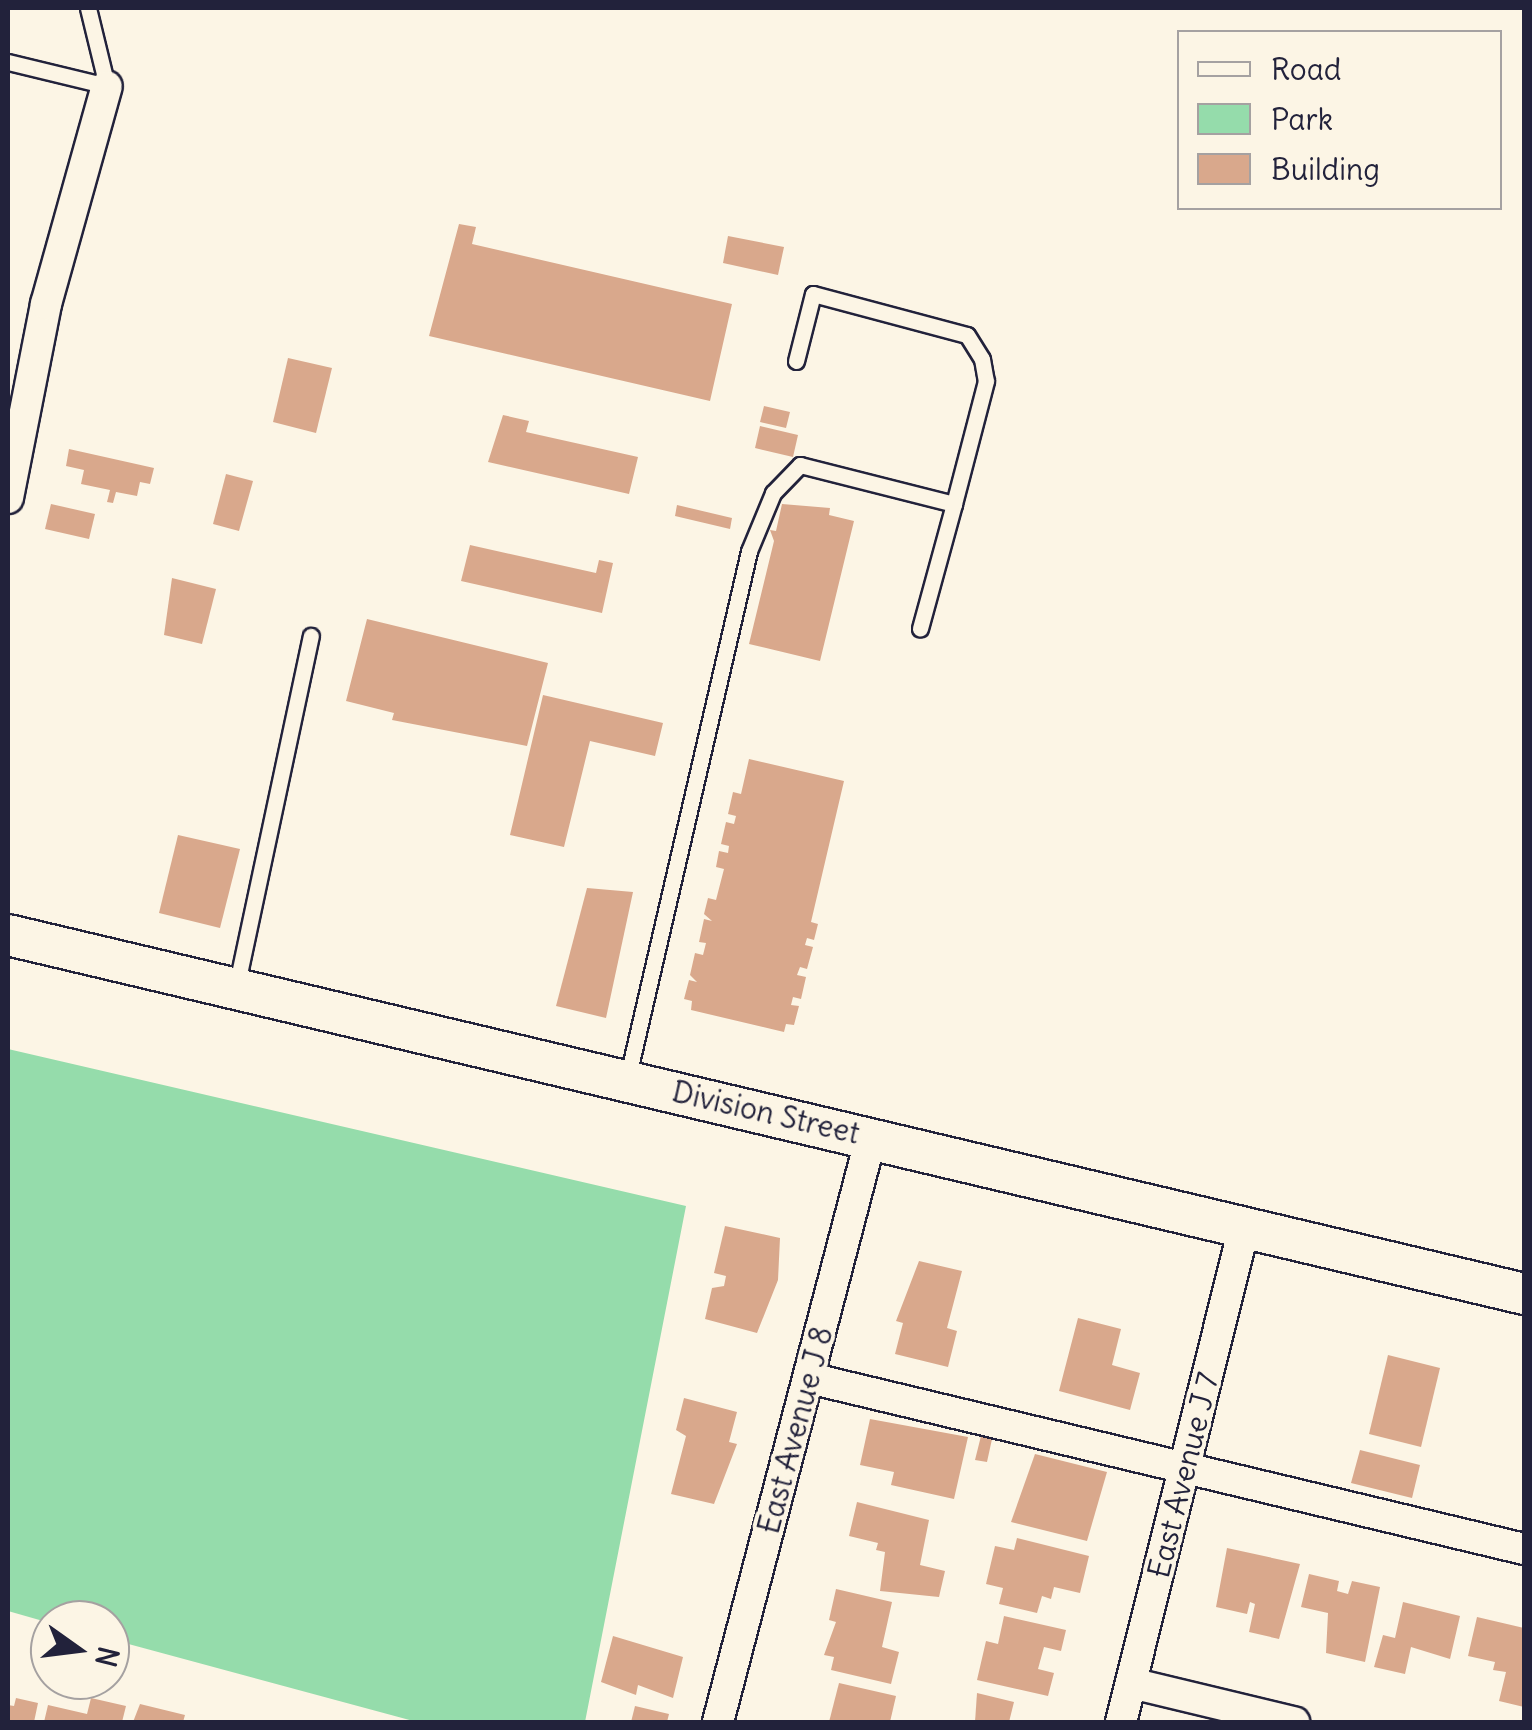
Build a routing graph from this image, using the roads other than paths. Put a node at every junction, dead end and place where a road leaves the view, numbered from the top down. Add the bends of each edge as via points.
1 (88, 8) edge
2 (8, 62) edge
3 (107, 86) junction
4 (796, 361) dead end
5 (8, 498) edge
6 (954, 504) junction
7 (920, 628) dead end
8 (311, 636) dead end
9 (8, 934) edge
10 (236, 988) junction
11 (627, 1080) junction
12 (872, 1137) junction
13 (1244, 1228) junction
14 (1524, 1294) edge
15 (809, 1378) junction
16 (1185, 1468) junction
17 (1524, 1549) edge
18 (1131, 1683) junction
19 (718, 1722) edge
20 (1121, 1722) edge
21 (1294, 1722) edge

1 - 3 lane
2 - 3 lane
3 - 5 street via 46,304
4 - 6 lane via 813,294 967,336 986,381
6 - 7 lane
6 - 11 lane via 800,465 773,493 749,552
8 - 10 lane
9 - 10 main road, Division Street
10 - 11 main road, Division Street
11 - 12 main road, Division Street
12 - 13 main road, Division Street
12 - 15 street, East Avenue J 8
13 - 14 main road, Division Street
13 - 16 street, East Avenue J 7
15 - 16 street
15 - 19 street, East Avenue J 8
16 - 17 street
16 - 18 street, East Avenue J 7
18 - 20 street, East Avenue J 7
18 - 21 street

